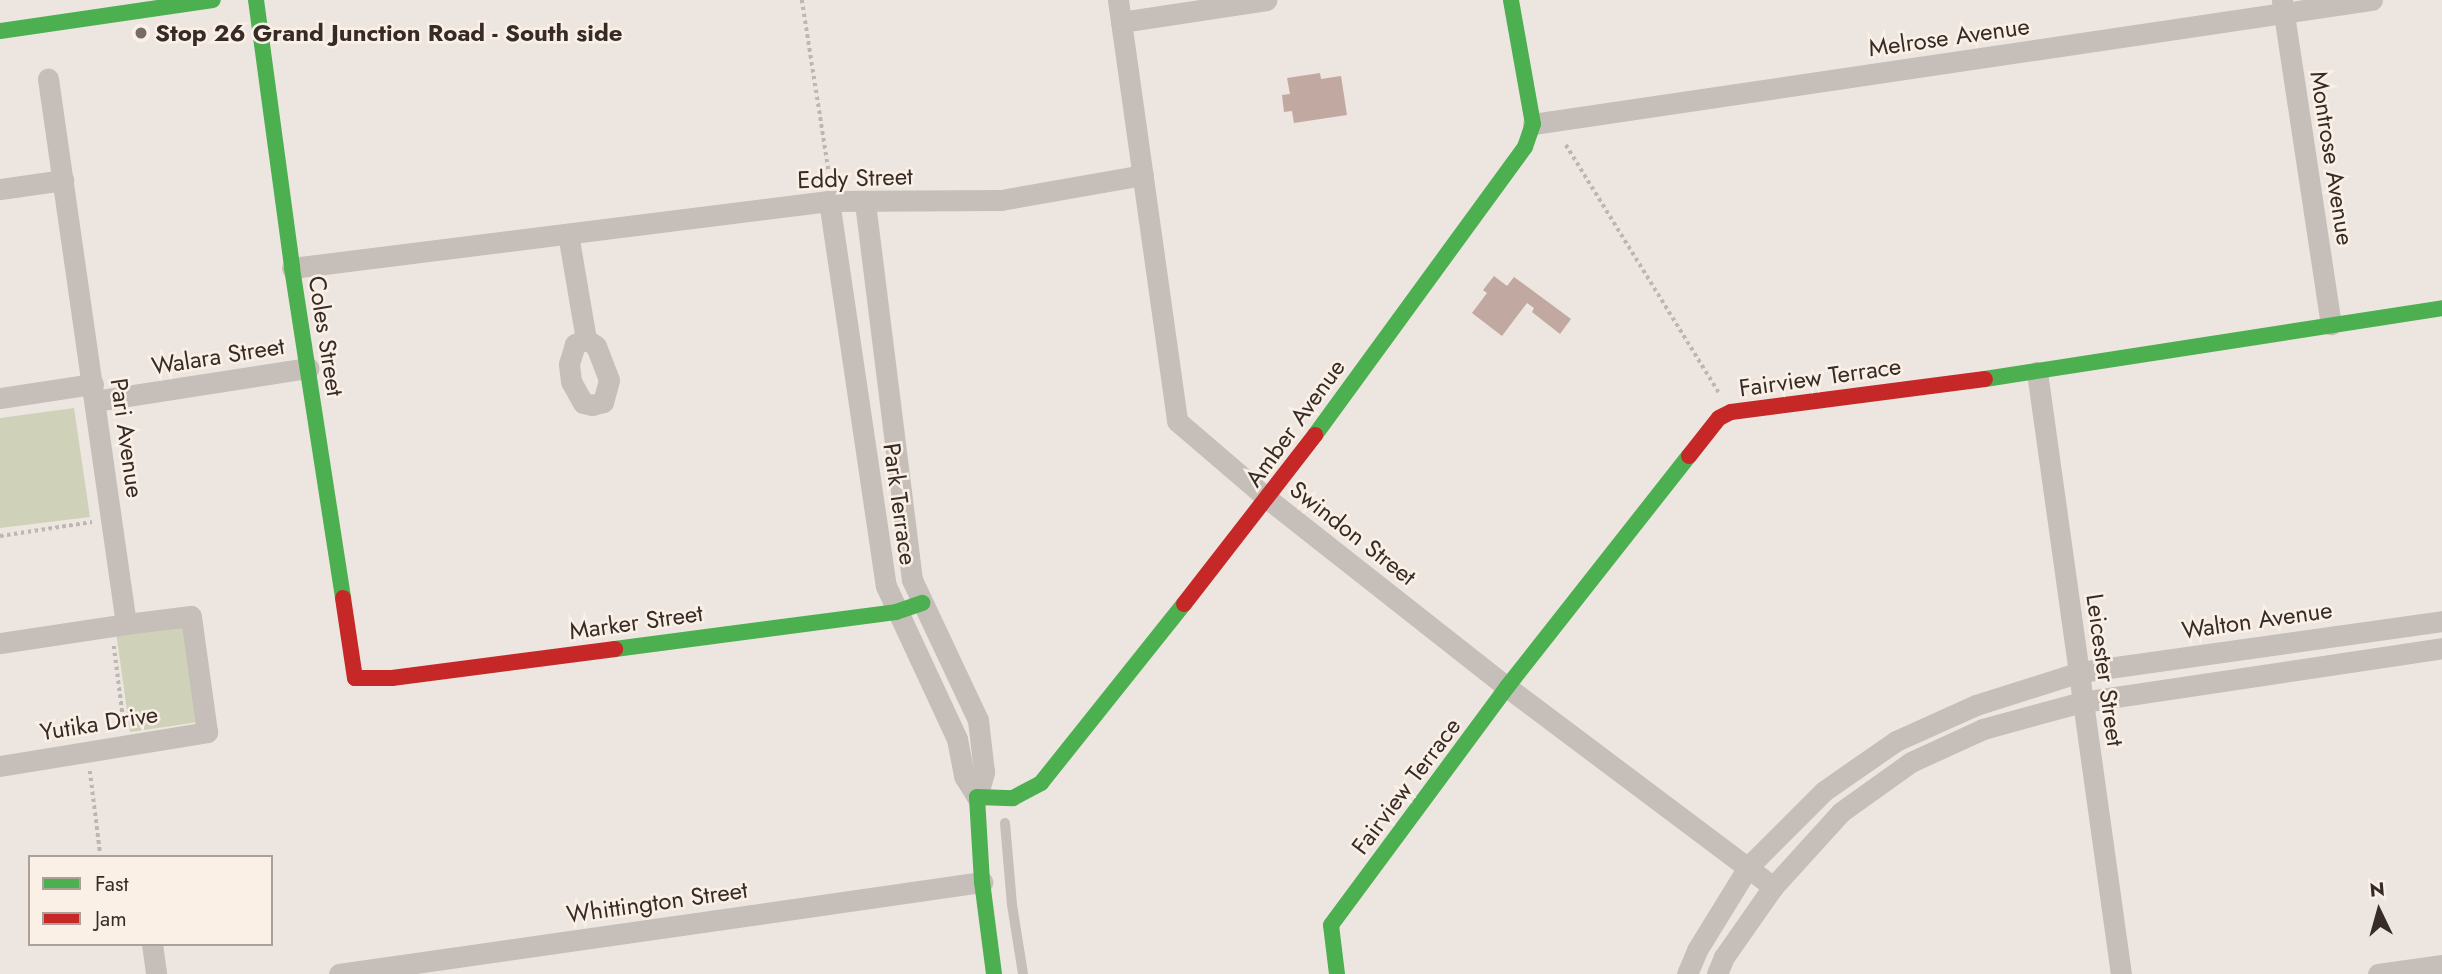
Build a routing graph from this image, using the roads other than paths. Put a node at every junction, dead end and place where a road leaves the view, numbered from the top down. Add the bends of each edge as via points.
1 (213, 0) edge
2 (256, 0) edge
3 (1118, 0) edge
4 (1266, 0) edge
5 (1511, 0) edge
6 (2372, 0) edge
7 (2283, 7) edge
8 (1121, 22) junction
9 (0, 31) edge
10 (48, 79) dead end
11 (1533, 124) junction
12 (1143, 175) junction
13 (63, 180) junction
14 (0, 189) edge
15 (829, 201) junction
16 (865, 203) junction
17 (568, 234) junction
18 (292, 268) junction
19 (2442, 307) edge
20 (2331, 324) junction
21 (586, 339) dead end
22 (308, 368) junction
23 (2037, 372) junction
24 (94, 393) junction
25 (0, 398) edge
26 (1268, 499) junction
27 (922, 603) junction
28 (896, 612) junction
29 (2442, 621) edge
30 (119, 625) junction
31 (0, 643) edge
32 (2442, 649) edge
33 (2080, 671) junction
34 (355, 678) joint
35 (1507, 687) junction
36 (2082, 702) junction
37 (0, 766) edge
38 (977, 797) junction
39 (1005, 823) dead end
40 (1748, 867) junction
41 (982, 882) junction
42 (1773, 887) junction
43 (152, 946) edge
44 (2442, 965) edge
45 (156, 974) edge
46 (339, 974) edge
47 (994, 974) edge
48 (1023, 974) edge
49 (1337, 974) edge
50 (1687, 974) edge
51 (1717, 974) edge
52 (2121, 974) edge
53 (2378, 974) edge

1 - 9 main road
2 - 18 main road, Coles Street
3 - 8 street, Swindon Street
4 - 8 street
5 - 11 main road
6 - 7 street, Melrose Avenue
7 - 11 street, Melrose Avenue
7 - 20 street, Montrose Avenue
8 - 12 street, Swindon Street
10 - 13 street, Pari Avenue
11 - 26 main road, Amber Avenue via 1525,147
12 - 16 street, Eddy Street via 1001,201
12 - 26 street, Swindon Street via 1177,421
13 - 14 street
13 - 24 street, Pari Avenue
15 - 16 street, Eddy Street
15 - 17 street, Eddy Street
15 - 28 street, Park Terrace via 886,586
16 - 27 street, Park Terrace via 912,580
17 - 18 street, Eddy Street
17 - 21 street
18 - 22 main road, Coles Street
19 - 20 main road, Fairview Terrace
20 - 23 main road, Fairview Terrace
22 - 24 street, Walara Street
22 - 34 main road, Coles Street
23 - 33 street, Leicester Street
23 - 35 main road, Fairview Terrace via 1731,412 1719,418
24 - 25 street, Walara Street
24 - 30 street, Pari Avenue
26 - 35 street, Swindon Street
26 - 38 main road, Amber Avenue via 1041,783 1013,798
27 - 28 main road, Marker Street
27 - 38 street, Park Terrace via 978,720 984,772
28 - 34 main road, Marker Street via 392,678
28 - 38 street, Park Terrace via 957,738 964,776
29 - 33 street, Walton Avenue
30 - 31 street
30 - 37 street, Yutika Drive via 191,616 207,732
32 - 36 street
33 - 36 street, Leicester Street
33 - 40 street, Walton Avenue via 1976,705 1896,740 1824,791
35 - 40 street, Swindon Street
35 - 49 main road, Fairview Terrace via 1331,925
36 - 42 street via 1983,729 1911,762 1840,812
36 - 52 street, Leicester Street
38 - 41 main road, Park Terrace
39 - 48 lane
40 - 42 street, Swindon Street
40 - 50 street, Walton Avenue
41 - 46 street, Whittington Street
41 - 47 main road, Park Terrace
42 - 51 street
43 - 45 street
44 - 53 street

